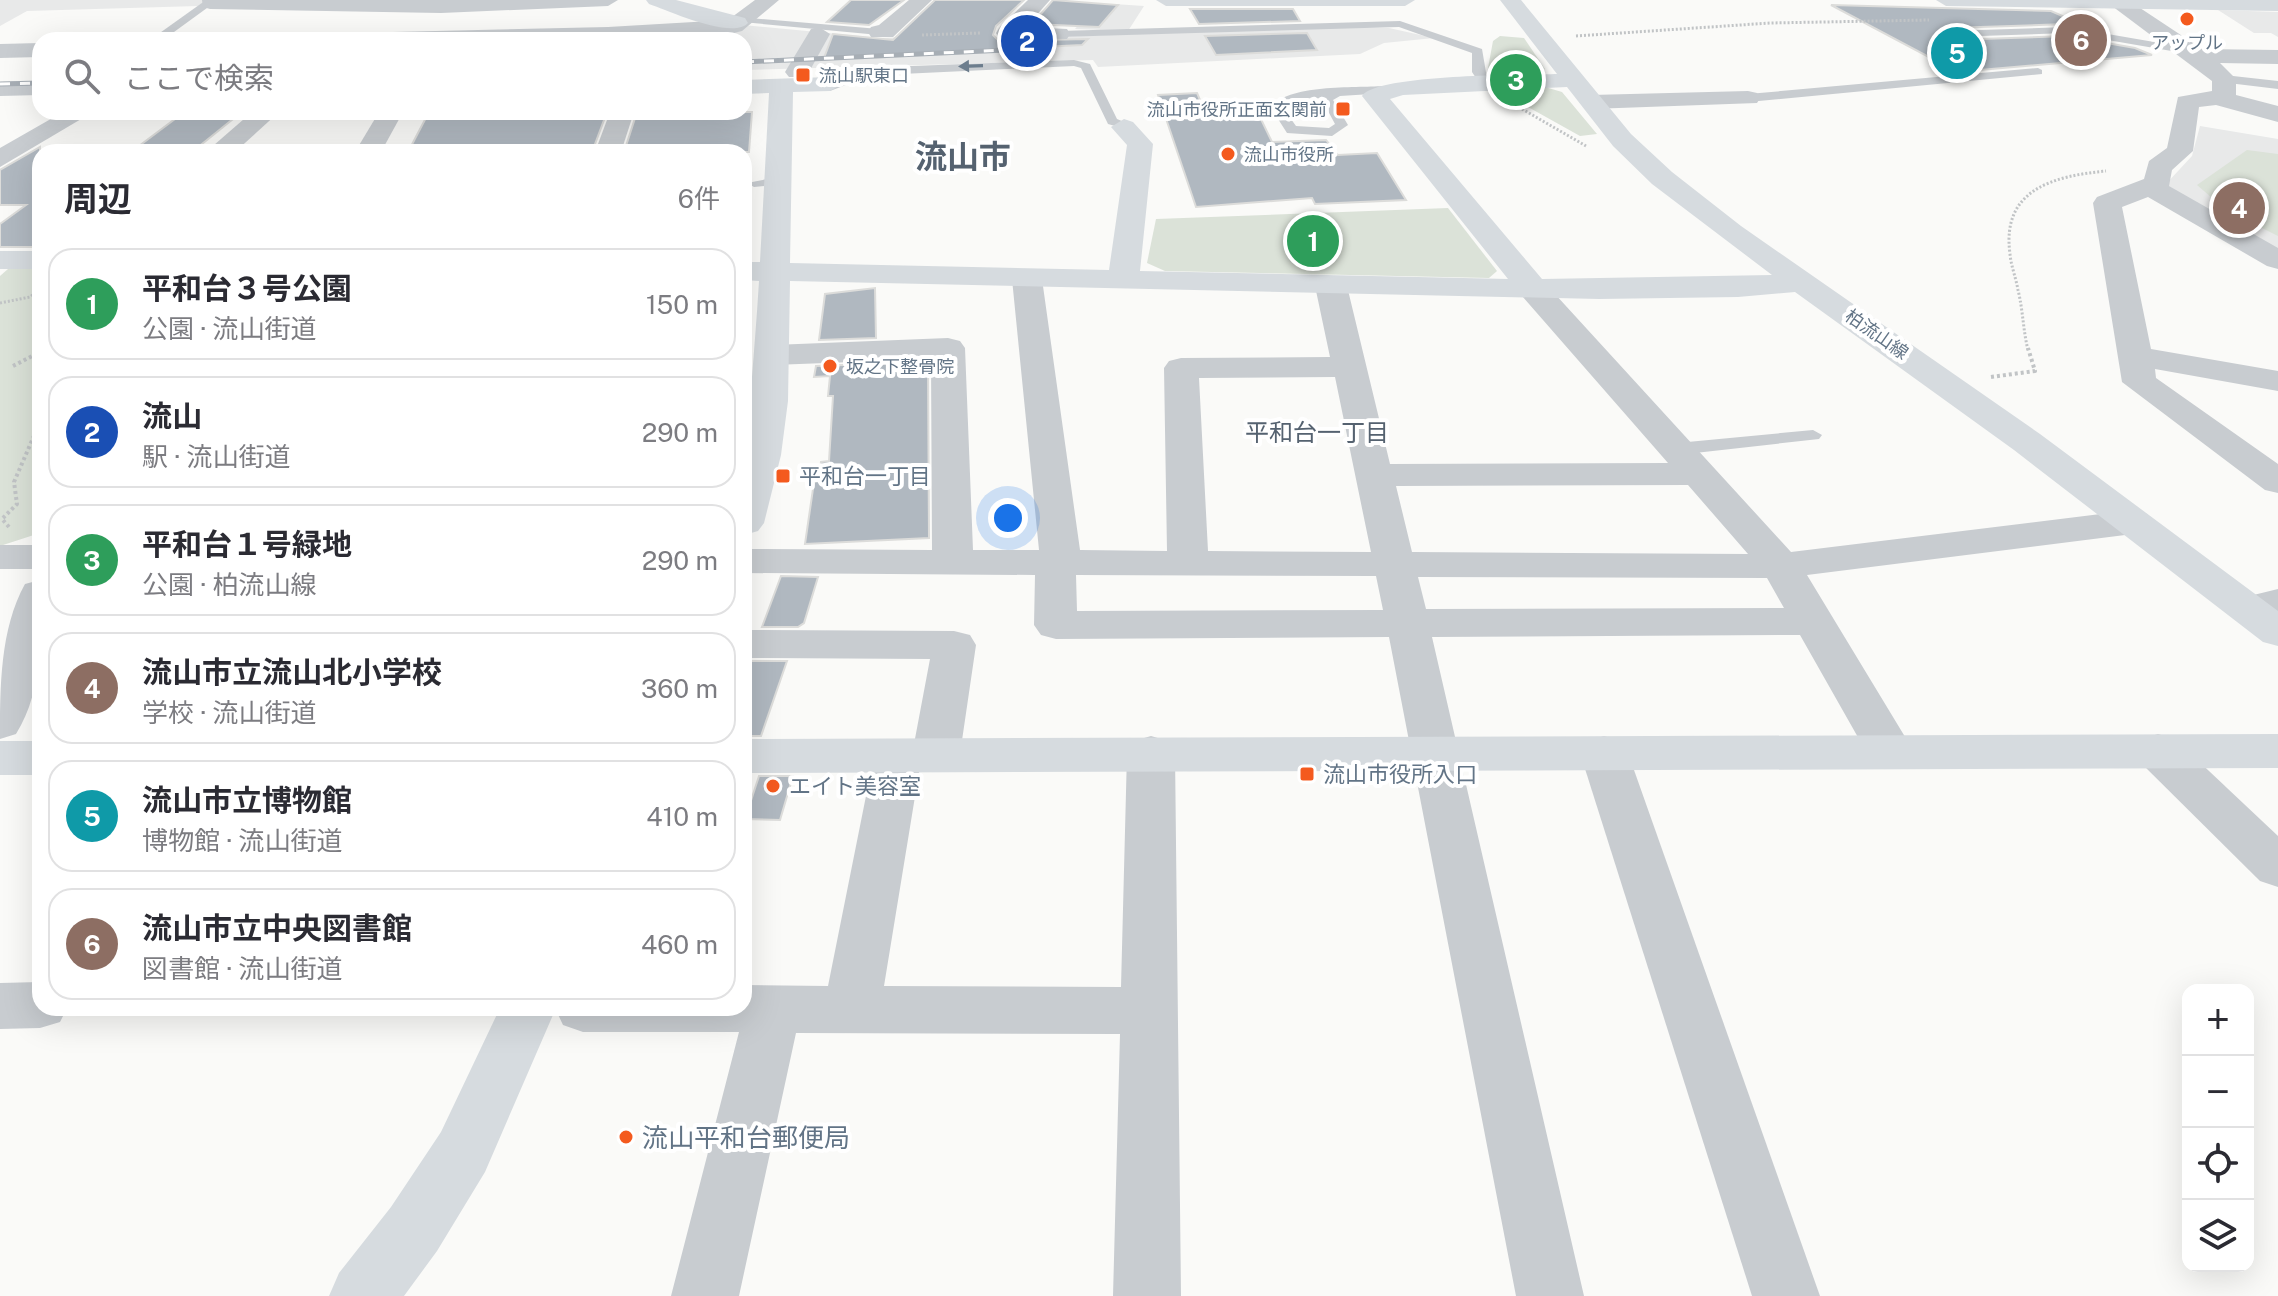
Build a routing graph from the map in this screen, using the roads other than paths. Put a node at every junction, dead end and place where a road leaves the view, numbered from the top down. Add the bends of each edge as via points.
1 (608, 0) edge
2 (656, 0) edge
3 (769, 0) edge
4 (922, 0) edge
5 (1040, 0) edge
6 (1166, 0) edge
7 (1405, 0) edge
8 (1510, 0) edge
9 (1946, 0) edge
10 (2116, 1) edge
11 (212, 2) edge
12 (448, 4) edge
13 (2278, 5) edge
14 (740, 21) junction
15 (168, 32) edge
16 (396, 32) edge
17 (628, 32) edge
18 (882, 32) joint
19 (819, 34) dead end
20 (1059, 34) joint
21 (1950, 34) dead end
22 (32, 50) edge
23 (0, 51) edge
24 (2193, 53) junction
25 (2278, 57) edge
26 (859, 72) joint
27 (2038, 72) dead end
28 (789, 79) junction
29 (1484, 81) junction
30 (2278, 85) edge
31 (752, 86) edge
32 (32, 88) edge
33 (0, 89) edge
34 (2221, 89) junction
35 (1383, 90) junction
36 (1582, 91) junction
37 (1337, 93) junction
38 (1748, 98) joint
39 (2278, 114) edge
40 (67, 120) edge
41 (257, 120) edge
42 (386, 120) edge
43 (619, 120) edge
44 (1124, 127) joint
45 (229, 144) edge
46 (373, 144) edge
47 (611, 144) edge
48 (0, 159) edge
49 (2156, 178) junction
50 (2278, 260) edge
51 (760, 272) edge
52 (1027, 279) junction
53 (1123, 282) junction
54 (1802, 282) junction
55 (1331, 286) junction
56 (1533, 289) junction
57 (773, 355) junction
58 (2136, 356) junction
59 (1348, 367) junction
60 (2278, 381) edge
61 (1813, 435) dead end
62 (1688, 462) junction
63 (1374, 475) junction
64 (2278, 482) edge
65 (752, 493) edge
66 (2133, 522) junction
67 (752, 561) edge
68 (1188, 561) junction
69 (953, 562) junction
70 (1058, 562) junction
71 (1393, 563) junction
72 (1781, 566) junction
73 (2268, 614) edge
74 (32, 619) edge
75 (1813, 621) junction
76 (1407, 624) junction
77 (752, 644) edge
78 (0, 723) edge
79 (1889, 750) junction
80 (2158, 751) junction
81 (2278, 751) edge
82 (1151, 753) junction
83 (1437, 753) junction
84 (1604, 753) junction
85 (917, 755) junction
86 (752, 756) edge
87 (0, 758) edge
88 (32, 758) edge
89 (2278, 867) edge
90 (32, 1005) edge
91 (0, 1006) edge
92 (852, 1007) junction
93 (752, 1010) edge
94 (773, 1010) junction
95 (1147, 1011) junction
96 (524, 1016) edge
97 (363, 1296) edge
98 (705, 1296) edge
99 (1147, 1296) edge
100 (1550, 1296) edge
101 (1786, 1296) edge

1 - 12 street
2 - 14 street via 711,19
3 - 14 street
4 - 18 street
5 - 20 street via 1012,28
6 - 7 street
8 - 36 street, 柏流山線
9 - 10 street
10 - 13 street
10 - 24 street
11 - 12 street
11 - 15 lane
12 - 16 street
14 - 17 street
14 - 18 lane
19 - 28 street
20 - 29 lane via 1400,24 1478,51 1478,72
21 - 24 lane via 2067,30
22 - 23 street
24 - 25 street
24 - 34 street
26 - 28 street via 830,84
44 -> 26 lane via 1112,121 1086,66 1074,63
27 - 38 lane
28 - 31 street
28 - 51 street via 766,182
29 - 35 street
29 - 36 street
30 - 34 lane
32 - 33 street
34 - 39 street
34 - 49 street via 2187,102 2180,151
35 - 37 lane
35 - 56 street via 1376,100
36 - 38 street
36 - 54 street, 柏流山線 via 1639,158
37 - 37 lane via 1326,99 1342,125 1332,132 1292,130 1277,108 1283,99
40 - 48 street
41 - 45 street
42 - 46 street
43 - 47 street
44 - 53 street via 1140,144
49 - 50 street
49 - 58 street via 2107,203
51 - 52 street
51 - 57 street
52 - 53 street
52 - 70 street
53 - 55 street
54 - 56 street via 1686,290
54 - 66 street, 柏流山線
55 - 56 street
55 - 59 street
56 - 62 street
57 - 65 street via 762,455
57 - 69 street via 948,348
58 - 60 street
58 - 64 street via 2139,382
59 - 63 street
59 - 68 street via 1181,368
61 - 62 lane
62 - 63 street
62 - 72 street
63 - 71 street
66 - 72 street
66 - 73 street, 柏流山線
67 - 69 street
68 - 70 street
68 - 71 street
69 - 70 street
70 - 76 street via 1056,625
71 - 72 street
71 - 76 street
72 - 75 street
74 - 78 street
75 - 76 street
75 - 79 street
76 - 83 street
77 - 85 street via 954,645
79 - 80 street
79 - 84 street
80 - 81 street
80 - 89 street
82 - 83 street
82 - 85 street
82 - 95 street
83 - 84 street
83 - 100 street
84 - 101 street
85 - 86 street
85 - 92 street
87 - 88 street
90 - 91 street
92 - 94 street
92 - 95 street
93 - 94 street
94 - 98 street
95 - 99 street
96 - 97 street via 463,1152

